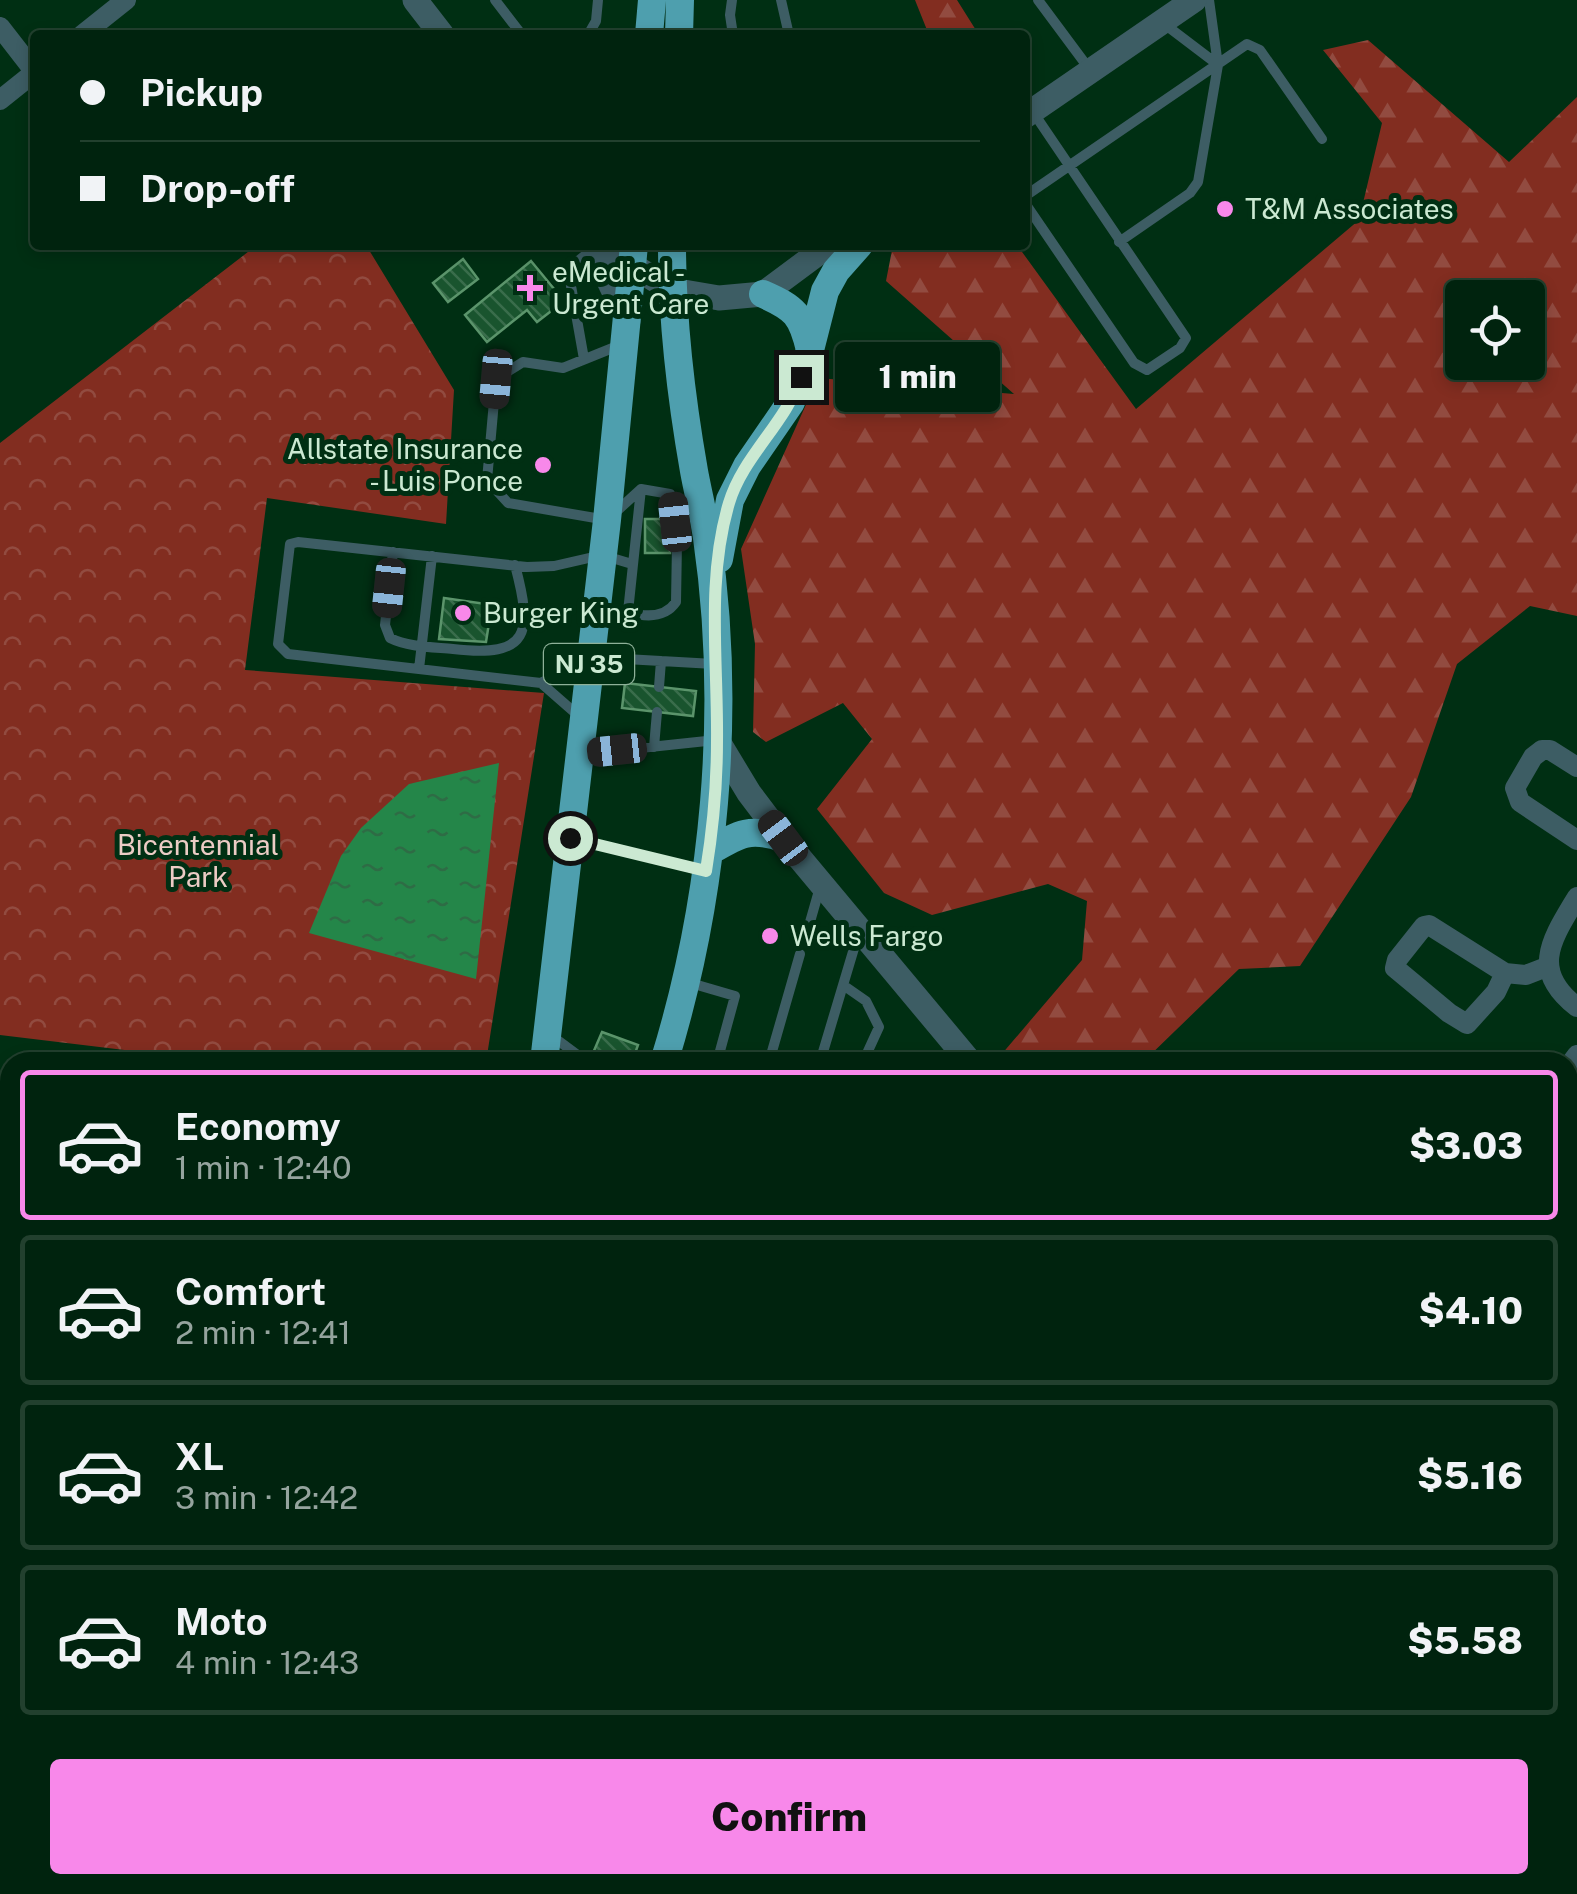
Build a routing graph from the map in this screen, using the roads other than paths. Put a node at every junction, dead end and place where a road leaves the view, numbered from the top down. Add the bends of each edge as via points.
1 (126, 0) edge
2 (415, 0) edge
3 (495, 0) edge
4 (598, 0) edge
5 (652, 0) edge
6 (680, 0) edge
7 (732, 0) edge
8 (781, 0) edge
9 (1038, 0) edge
10 (1194, 0) edge
11 (1209, 0) edge
12 (1162, 22) junction
13 (0, 27) edge
14 (88, 30) edge
15 (438, 30) edge
16 (518, 30) edge
17 (591, 30) edge
18 (650, 30) edge
19 (679, 30) edge
20 (733, 30) edge
21 (788, 30) edge
22 (1218, 65) junction
23 (30, 66) edge
24 (1090, 71) junction
25 (30, 76) edge
26 (0, 100) edge
27 (1030, 113) edge
28 (1030, 115) edge
29 (1322, 139) dead end
30 (1070, 167) junction
31 (1030, 193) edge
32 (1030, 208) edge
33 (1119, 242) junction
34 (594, 250) edge
35 (601, 250) edge
36 (672, 250) edge
37 (822, 250) edge
38 (855, 250) edge
39 (634, 256) edge
40 (672, 290) junction
41 (763, 294) junction
42 (627, 331) junction
43 (810, 350) junction
44 (584, 359) junction
45 (641, 489) junction
46 (607, 520) junction
47 (677, 543) junction
48 (699, 546) junction
49 (393, 552) junction
50 (602, 555) junction
51 (432, 556) junction
52 (632, 564) junction
53 (514, 566) junction
54 (714, 605) junction
55 (422, 646) junction
56 (590, 657) junction
57 (661, 661) junction
58 (715, 664) junction
59 (420, 669) junction
60 (541, 682) junction
61 (659, 687) dead end
62 (657, 712) dead end
63 (583, 720) junction
64 (717, 740) junction
65 (654, 746) junction
66 (580, 754) junction
67 (1577, 767) edge
68 (570, 838) junction
69 (783, 838) junction
70 (1577, 840) edge
71 (708, 861) junction
72 (821, 884) junction
73 (1574, 907) edge
74 (859, 929) junction
75 (808, 930) dead end
76 (800, 954) dead end
77 (1549, 966) junction
78 (1505, 973) junction
79 (686, 982) junction
80 (843, 985) junction
81 (1577, 1007) edge
82 (548, 1032) junction
83 (545, 1052) edge
84 (574, 1052) edge
85 (667, 1052) edge
86 (720, 1052) edge
87 (772, 1052) edge
88 (823, 1052) edge
89 (868, 1052) edge
90 (959, 1052) edge

1 - 14 street
2 - 15 street
3 - 16 lane
4 - 17 lane
5 - 18 highway
6 - 19 highway
7 - 20 lane
8 - 21 lane
9 - 24 lane
10 - 12 street
11 - 22 lane
12 - 22 lane
12 - 24 street
13 - 23 street
22 - 29 lane via 1248,44 1260,50
22 - 30 lane
22 - 33 lane via 1198,182
24 - 27 street
25 - 26 street
28 - 30 lane
30 - 31 lane
30 - 33 lane
32 - 33 lane via 1134,363 1147,370 1186,338
34 - 44 lane via 568,269
35 - 42 street
36 - 40 highway
37 - 41 street
38 - 43 highway via 825,292
39 - 40 street
39 - 42 highway, NJ 35
40 - 41 street via 708,298
40 - 48 highway
41 - 43 highway via 793,309
42 - 44 lane
42 - 46 highway, NJ 35
43 - 54 highway via 790,402 730,500
44 - 46 lane via 563,368 523,362 496,379 487,480 508,503
45 - 46 lane
45 - 47 lane via 670,494
45 - 52 lane
46 - 50 highway, NJ 35
47 - 48 lane
47 - 52 lane via 676,602 662,614 628,612
48 - 54 highway
49 - 51 lane
49 - 55 lane via 386,632
49 - 59 lane via 290,544 278,644 288,654
50 - 52 lane
50 - 53 lane
50 - 56 highway, NJ 35
51 - 53 lane
51 - 55 lane
53 - 55 lane via 525,611 513,643 489,653
54 - 58 highway
55 - 59 lane
56 - 57 lane
56 - 60 lane
56 - 63 highway, NJ 35
57 - 58 lane
57 - 61 lane
58 - 64 highway
59 - 60 lane
60 - 63 lane
62 - 65 lane
63 - 66 highway, NJ 35
64 - 65 lane
64 - 69 street
64 - 71 highway
65 - 66 lane
66 - 68 highway, NJ 35
67 - 70 street via 1542,750 1516,796
68 - 71 lane
68 - 82 highway, NJ 35
69 - 71 highway via 743,832
69 - 72 street
71 - 79 highway
72 - 74 street
72 - 75 lane
73 - 77 street via 1547,954
74 - 80 lane
74 - 90 street
76 - 87 lane
77 - 78 street via 1526,975
77 - 81 street via 1552,982
78 - 78 street via 1467,1024 1395,968 1415,934 1429,925
79 - 85 highway
79 - 86 lane via 734,996
80 - 88 lane
80 - 89 lane via 866,1001 879,1027
82 - 83 highway, NJ 35
82 - 84 lane

